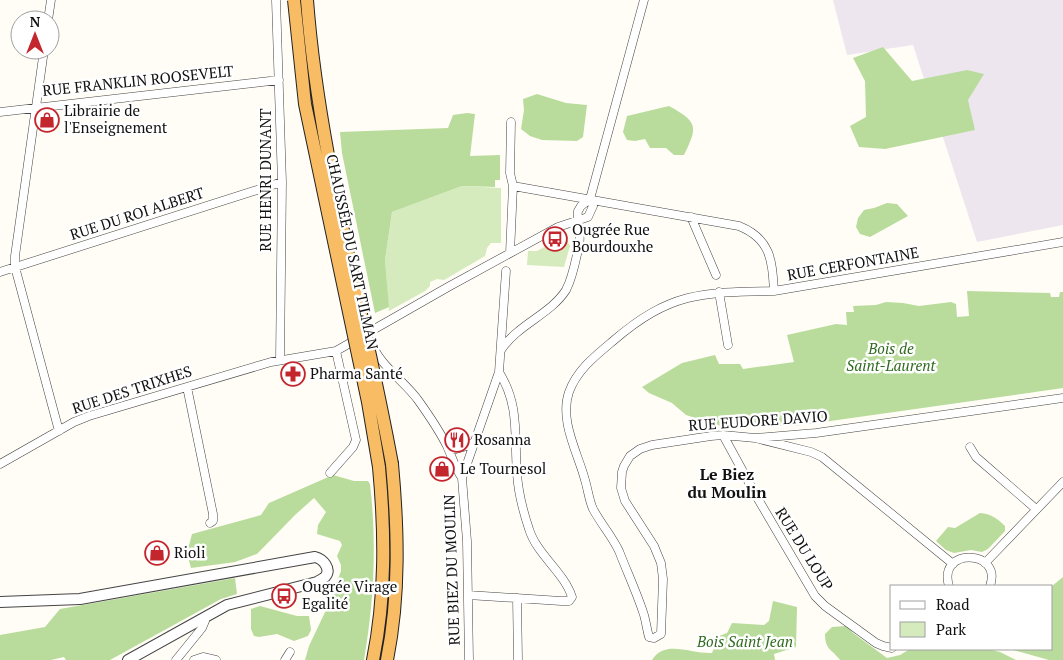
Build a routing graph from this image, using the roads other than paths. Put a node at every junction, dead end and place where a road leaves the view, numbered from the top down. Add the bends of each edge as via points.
1 (276, 0) edge
2 (294, 0) edge
3 (307, 0) edge
4 (644, 0) edge
5 (43, 60) edge
6 (279, 80) junction
7 (36, 106) junction
8 (0, 112) edge
9 (511, 122) dead end
10 (282, 182) junction
11 (512, 186) junction
12 (590, 200) junction
13 (691, 217) junction
14 (578, 219) junction
15 (1063, 242) edge
16 (510, 252) junction
17 (15, 267) junction
18 (506, 271) dead end
19 (0, 272) edge
20 (716, 275) dead end
21 (774, 291) junction
22 (719, 292) junction
23 (369, 333) junction
24 (728, 345) dead end
25 (501, 350) junction
26 (336, 351) junction
27 (280, 360) junction
28 (499, 372) junction
29 (187, 387) junction
30 (1063, 398) edge
31 (59, 431) junction
32 (723, 435) junction
33 (755, 438) junction
34 (476, 441) junction
35 (970, 448) dead end
36 (449, 451) junction
37 (0, 464) edge
38 (386, 466) junction
39 (330, 473) dead end
40 (462, 478) junction
41 (1063, 482) edge
42 (1036, 509) junction
43 (210, 523) dead end
44 (986, 563) junction
45 (953, 564) junction
46 (949, 585) edge
47 (990, 585) edge
48 (468, 595) junction
49 (517, 598) junction
50 (0, 602) edge
51 (204, 618) junction
52 (890, 648) edge
53 (290, 652) dead end
54 (128, 660) edge
55 (176, 660) edge
56 (194, 660) edge
57 (216, 660) edge
58 (285, 660) edge
59 (373, 660) edge
60 (387, 660) edge
61 (469, 660) edge
62 (518, 660) edge

1 - 6 street, RUE HENRI DUNANT
2 - 38 highway, CHAUSSÉE DU SART TILMAN, bridge via 305,104 368,402
3 - 38 highway, CHAUSSÉE DU SART TILMAN, bridge via 318,101 380,399
4 - 12 street
5 - 7 street
6 - 7 street, RUE FRANKLIN ROOSEVELT
6 - 10 street, RUE HENRI DUNANT
7 - 8 street, RUE FRANKLIN ROOSEVELT
7 - 17 street
9 - 11 street
10 - 17 street, RUE DU ROI ALBERT
10 - 27 street, RUE HENRI DUNANT
11 - 12 street, RUE CERFONTAINE
11 - 16 street
12 - 13 street, RUE CERFONTAINE
12 - 14 street via 578,210
12 - 14 street via 593,206 590,216
13 - 20 street
13 - 21 street, RUE CERFONTAINE via 739,226 755,234 770,255
14 - 16 street
14 - 25 street via 580,244 566,290 516,332
15 - 21 street, RUE CERFONTAINE
16 - 23 street
17 - 19 street, RUE DU ROI ALBERT
17 - 31 street
18 - 25 street
21 - 22 street, RUE EUDORE DAVIO
22 - 24 street
22 - 32 street, RUE EUDORE DAVIO via 675,301 638,321 585,365 568,398 568,423 589,497 619,552 649,637 661,634 662,563 625,501 621,480 624,466 634,452 646,446
23 - 26 street
23 - 36 street, RUE BIEZ DU MOULIN via 377,356 414,394
25 - 28 street
26 - 27 street
26 - 39 street via 356,440
27 - 29 street, RUE DES TRIXHES
28 - 34 street
28 - 49 street via 515,413 518,481 529,529 572,597 569,601
29 - 31 street, RUE DES TRIXHES via 89,416
29 - 43 street via 213,514
30 - 33 street, RUE EUDORE DAVIO via 816,433
31 - 37 street, RUE DES TRIXHES
32 - 33 street, RUE EUDORE DAVIO
32 - 52 street, RUE DU LOUP via 815,596 872,640
33 - 45 street via 822,457
34 - 36 street
34 - 40 street
35 - 42 street via 976,457
36 - 40 street, RUE BIEZ DU MOULIN
38 - 59 highway, CHAUSSÉE DU SART TILMAN via 382,593
38 - 60 highway, CHAUSSÉE DU SART TILMAN via 396,511 397,553 396,593
40 - 48 street, RUE BIEZ DU MOULIN
41 - 42 street
42 - 44 street
44 - 45 street via 965,557
44 - 47 street via 992,575
45 - 46 street via 948,575
48 - 49 street
48 - 61 street, RUE BIEZ DU MOULIN
49 - 62 street
50 - 51 street via 80,599 315,557 325,562 327,573 317,582 227,605
51 - 54 street
51 - 55 street via 202,628
53 - 58 street
56 - 57 street via 202,657

